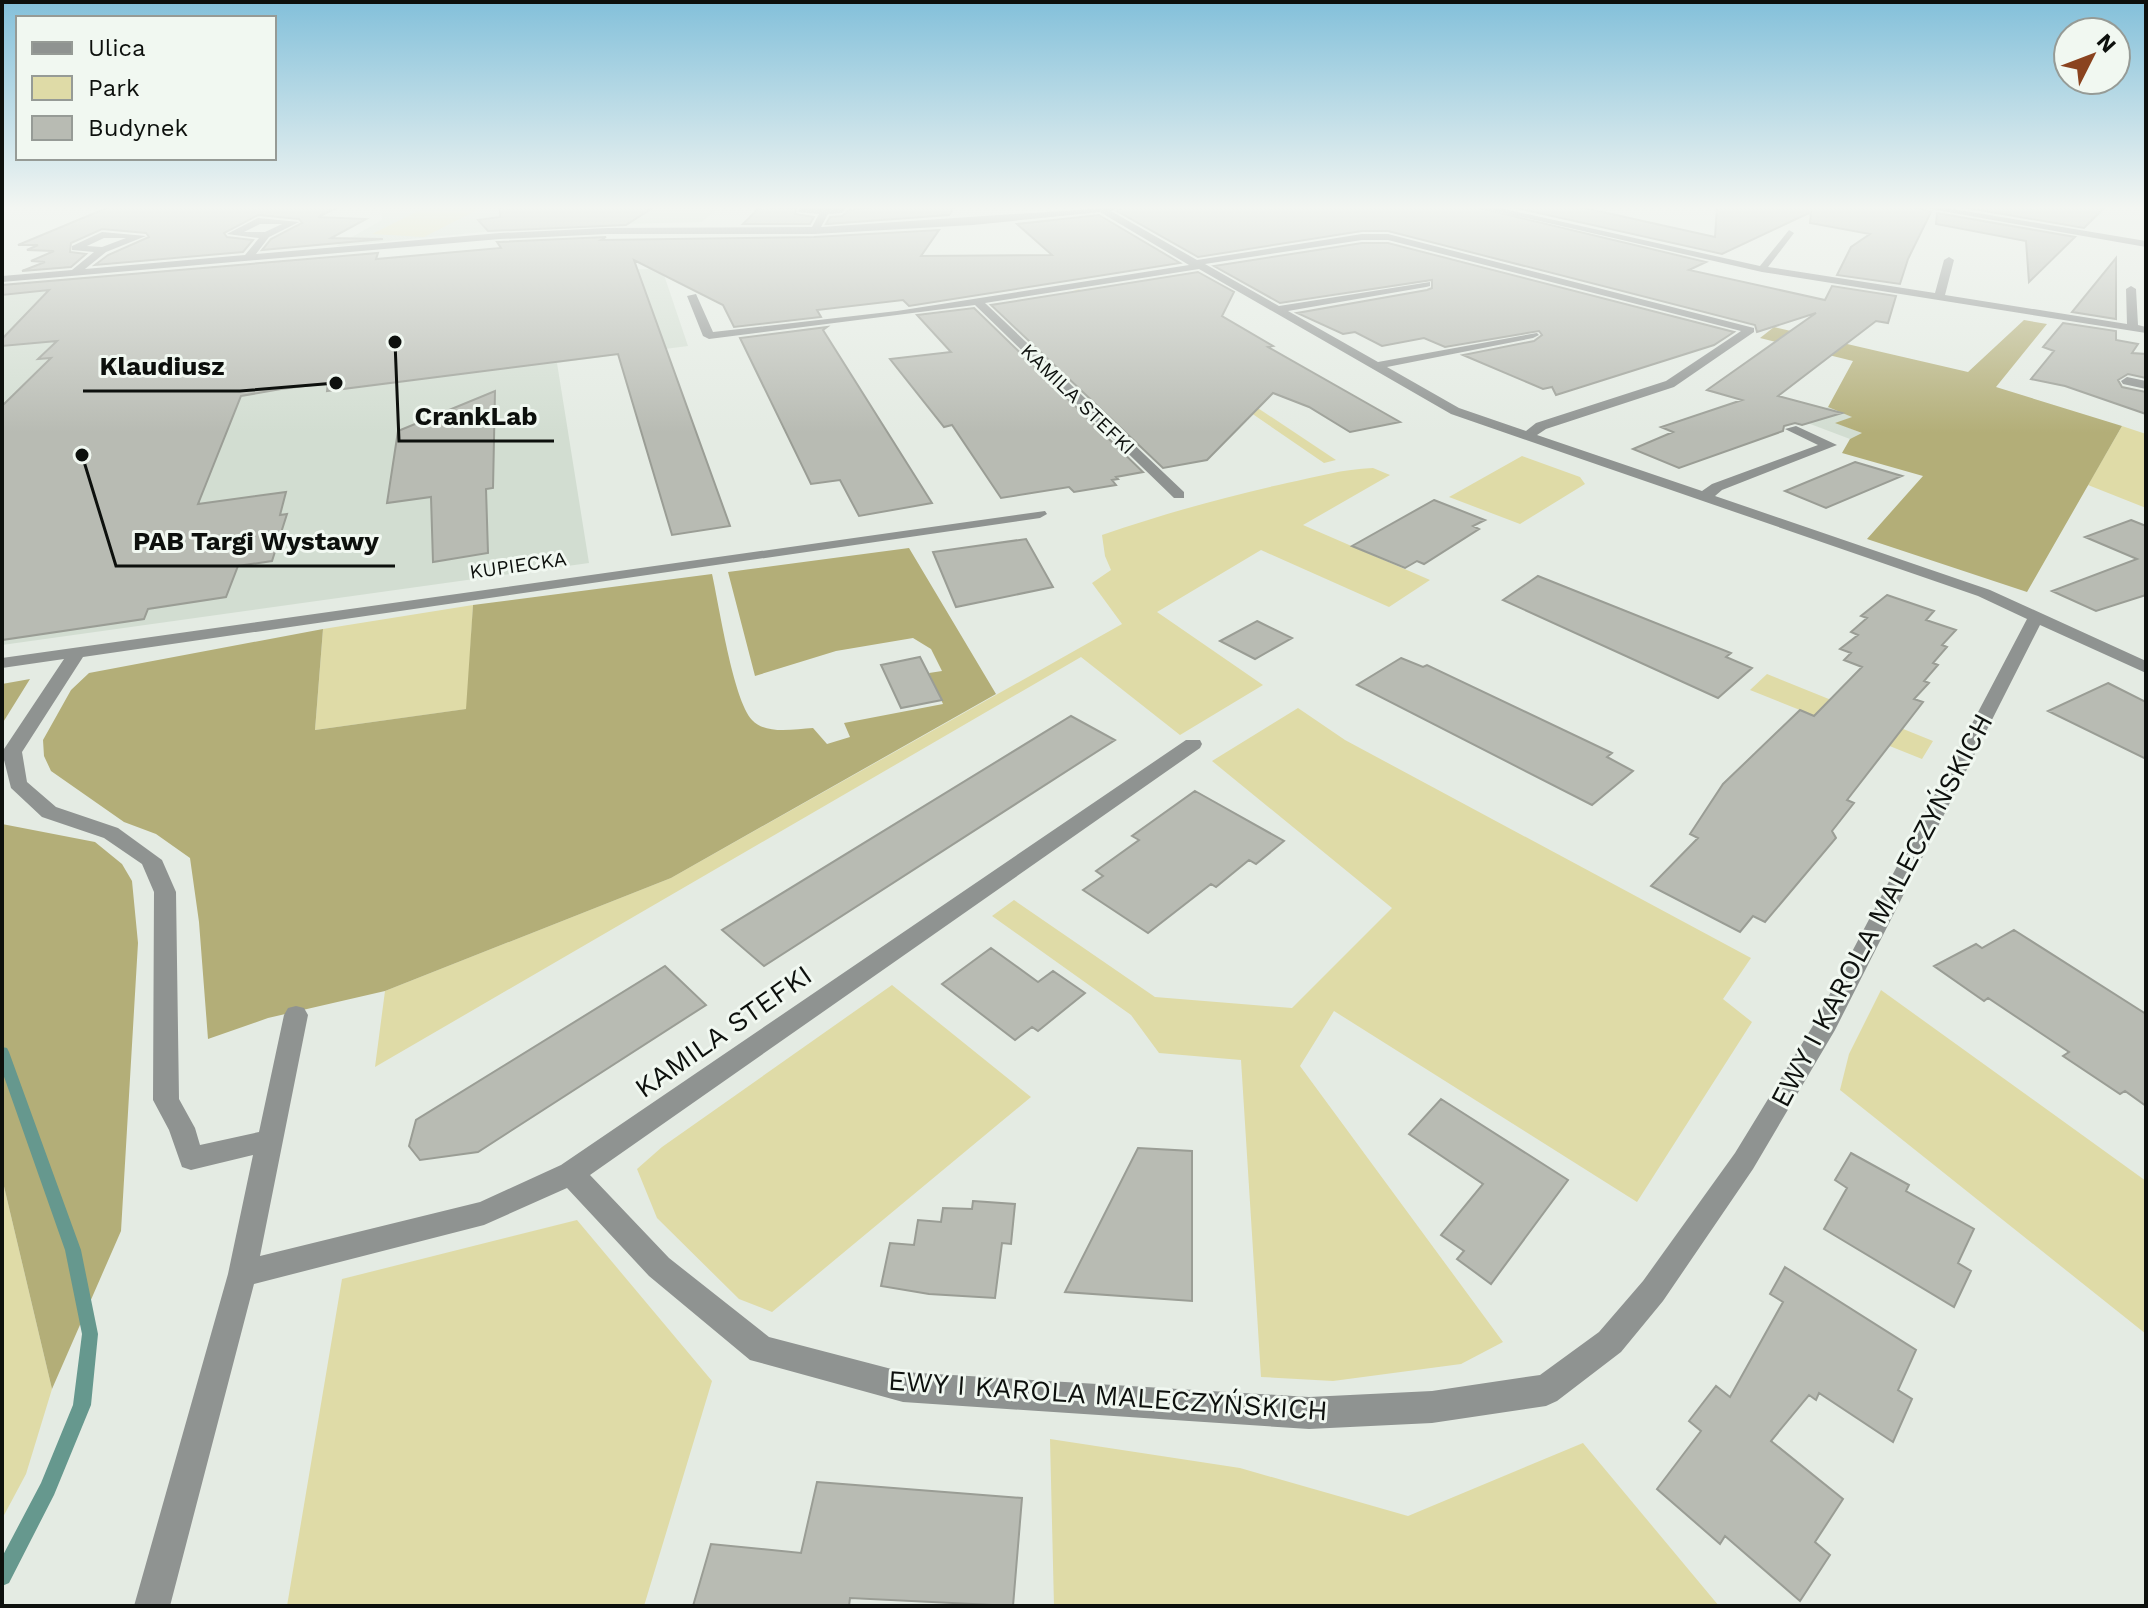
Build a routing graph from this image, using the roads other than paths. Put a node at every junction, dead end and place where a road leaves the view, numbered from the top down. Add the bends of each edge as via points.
1 (1089, 282) edge
2 (1228, 282) edge
3 (1563, 282) edge
4 (1844, 282) edge
5 (1943, 282) edge
6 (1426, 284) dead end
7 (2131, 289) dead end
8 (692, 296) dead end
9 (1939, 297) junction
10 (977, 301) junction
11 (1277, 310) junction
12 (2133, 328) junction
13 (2146, 330) edge
14 (1533, 335) dead end
15 (1376, 366) junction
16 (2127, 381) dead end
17 (2146, 385) edge
18 (1791, 429) dead end
19 (1527, 436) junction
20 (1179, 495) dead end
21 (1704, 497) junction
22 (1040, 514) dead end
23 (2036, 618) junction
24 (77, 652) junction
25 (2, 663) edge
26 (2146, 668) edge
27 (1193, 744) dead end
28 (296, 1015) dead end
29 (270, 1140) junction
30 (571, 1173) junction
31 (242, 1274) junction
32 (152, 1606) edge

1 - 10 street
2 - 11 street
3 - 19 street via 1750,330 1670,384 1541,426
4 - 9 street
5 - 9 street
6 - 11 street
7 - 12 street
8 - 10 street via 709,336
9 - 12 street
10 - 20 street, KAMILA STEFKI
11 - 15 street
12 - 13 street
14 - 15 street
15 - 19 street via 1455,411
16 - 17 street
18 - 21 street via 1830,445 1717,487
19 - 21 street
21 - 23 street via 1984,593
22 - 24 street, KUPIECKA
23 - 26 street
23 - 30 street, EWY I KAROLA MALECZYŃSKICH via 1823,1030 1744,1161 1653,1291 1610,1342 1546,1390 1432,1407 1309,1413 903,1387 761,1350 659,1267
24 - 25 street, KUPIECKA
24 - 29 street via 12,752 18,784 49,812 111,833 151,860 165,892 166,1100 191,1159
27 - 30 street, KAMILA STEFKI
28 - 29 street
29 - 31 street
30 - 31 street, KAMILA STEFKI via 484,1213
31 - 32 street

